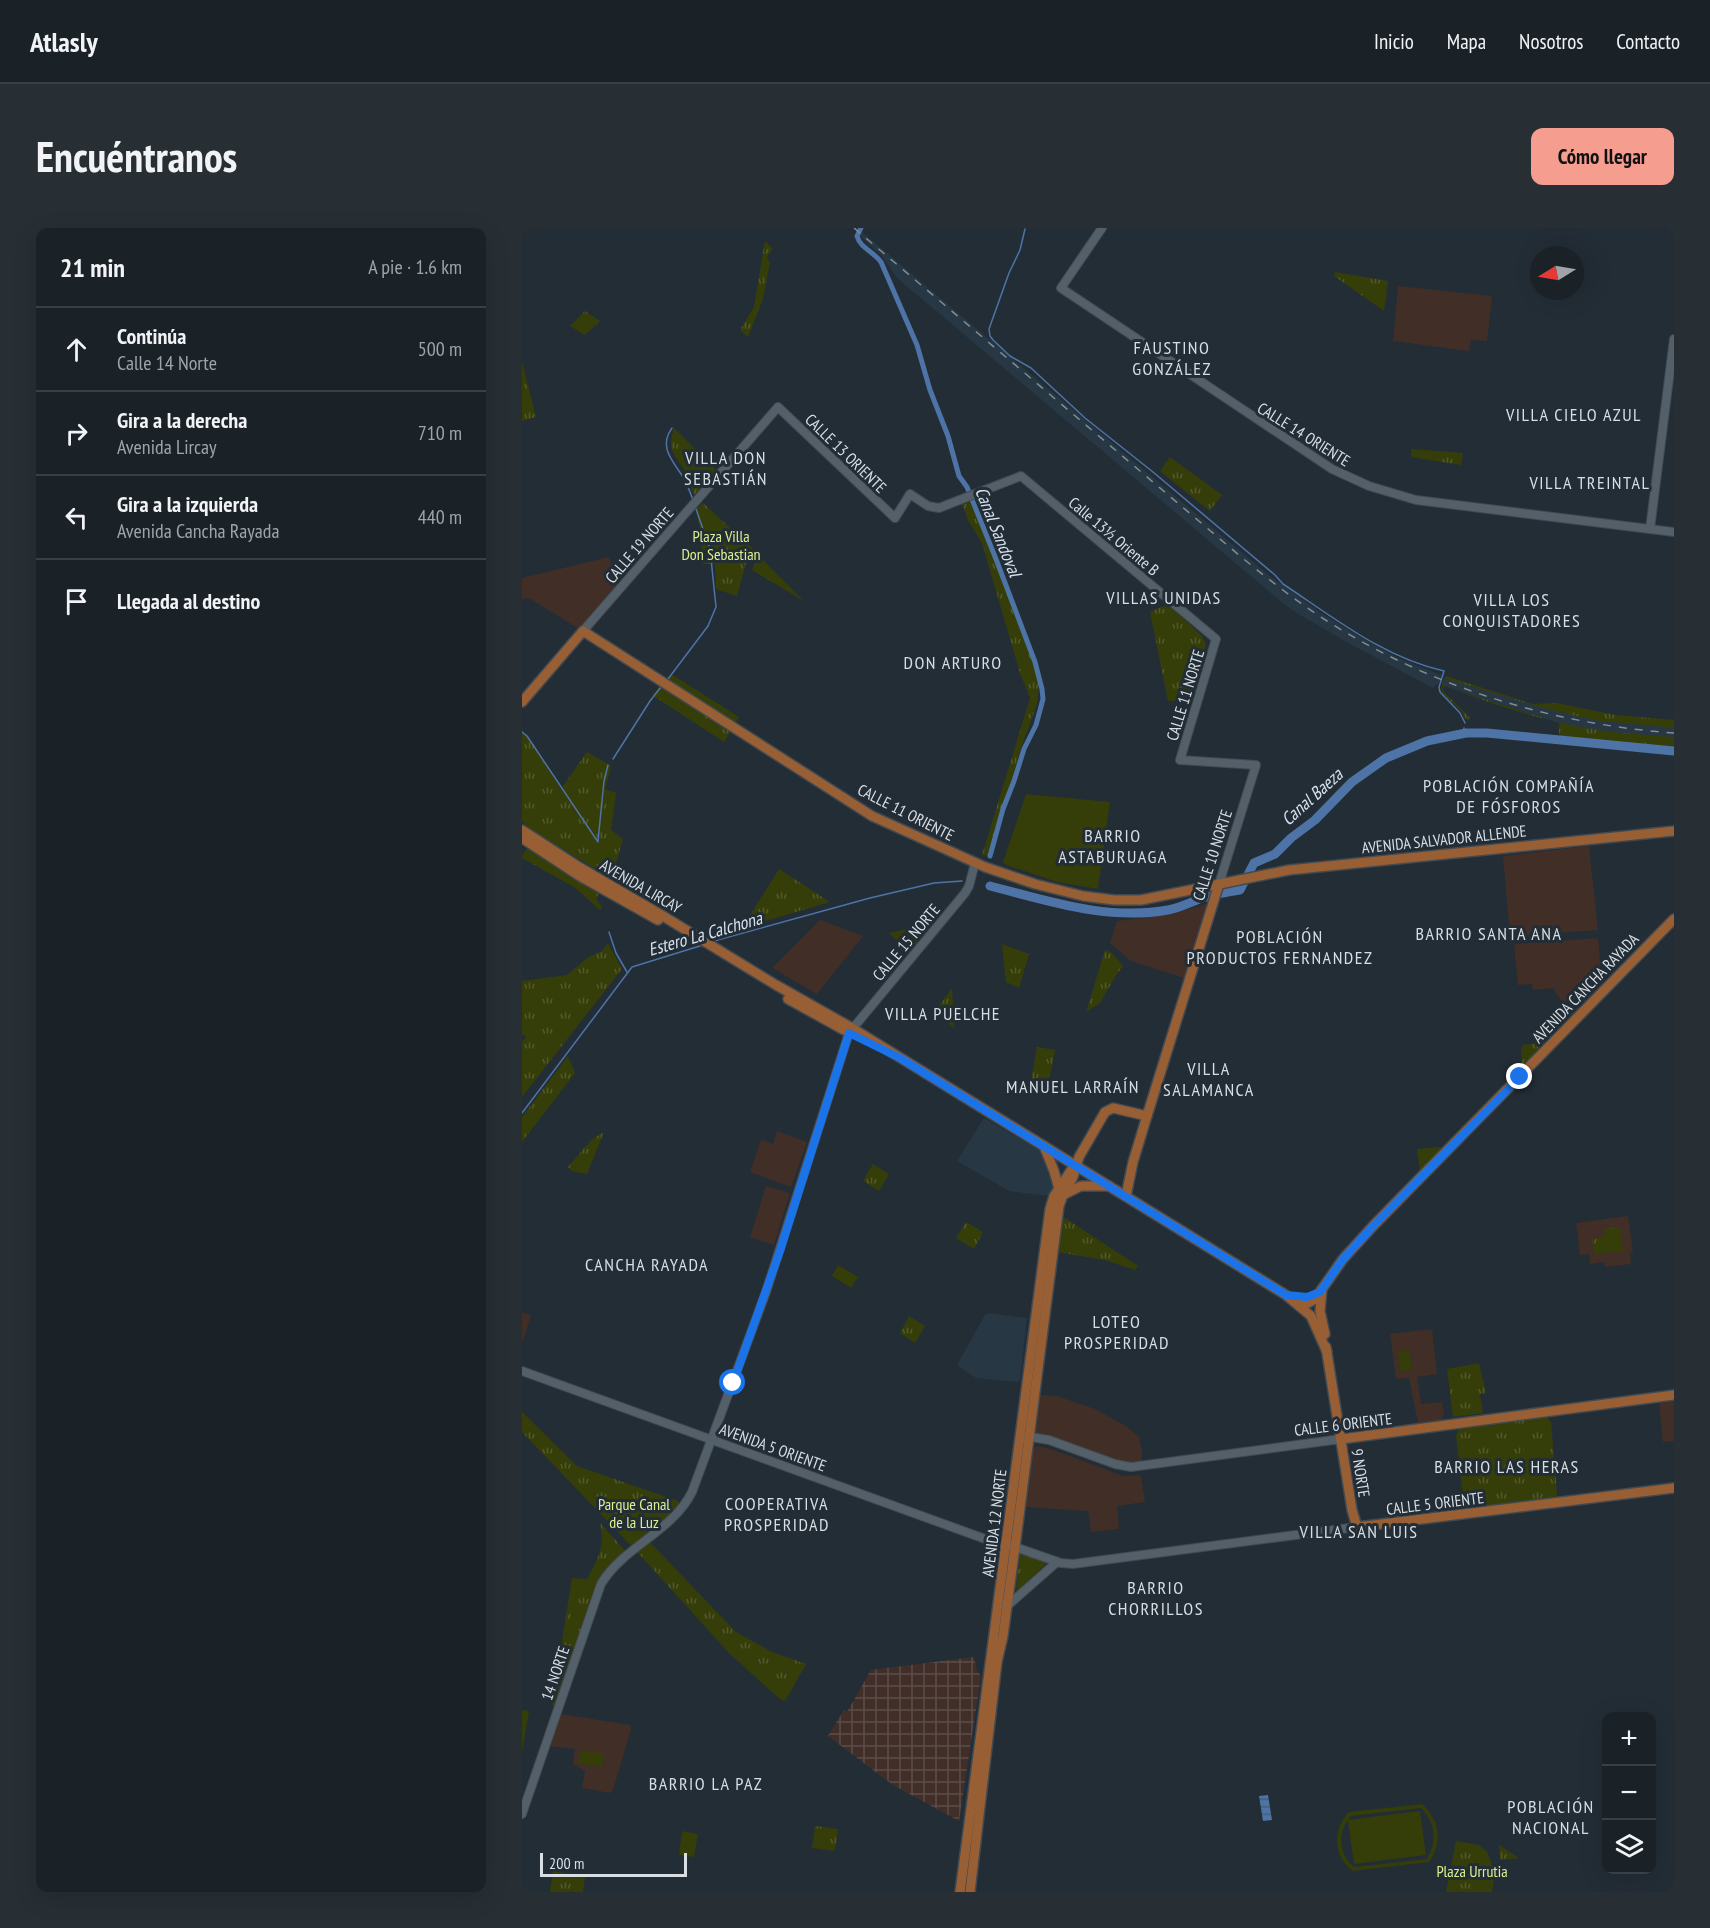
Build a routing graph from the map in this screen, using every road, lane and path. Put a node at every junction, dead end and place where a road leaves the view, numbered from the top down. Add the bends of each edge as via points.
1 (1102, 228) edge
2 (1674, 339) edge
3 (778, 407) joint
4 (936, 508) joint
5 (1650, 529) junction
6 (1674, 532) edge
7 (583, 631) junction
8 (1216, 639) joint
9 (522, 702) edge
10 (1256, 765) joint
11 (522, 830) edge
12 (1674, 831) edge
13 (522, 838) edge
14 (975, 863) junction
15 (1220, 888) junction
16 (1674, 919) edge
17 (693, 937) junction
18 (850, 1030) junction
19 (1147, 1116) junction
20 (1044, 1146) junction
21 (1076, 1165) junction
22 (1109, 1186) junction
23 (1061, 1192) junction
24 (1126, 1196) junction
25 (1320, 1292) junction
26 (1292, 1298) junction
27 (1306, 1304) junction
28 (1315, 1310) junction
29 (1319, 1323) junction
30 (522, 1371) edge
31 (1674, 1395) edge
32 (1024, 1436) junction
33 (712, 1439) junction
34 (1341, 1440) junction
35 (1674, 1488) edge
36 (1357, 1527) junction
37 (1011, 1546) junction
38 (1057, 1562) junction
39 (1006, 1607) junction
40 (522, 1814) edge
41 (960, 1892) edge
42 (970, 1892) edge

1 - 5 street, CALLE 14 ORIENTE via 1061,288 1310,456 1357,482 1424,501
2 - 5 street
3 - 4 street, CALLE 13 ORIENTE via 895,518 910,494
3 - 7 street, CALLE 19 NORTE
4 - 8 street, Calle 13½ Oriente B via 1021,476
5 - 6 street, CALLE 14 ORIENTE
7 - 9 main road, CALLE 19 NORTE
7 - 14 main road, CALLE 11 ORIENTE via 869,814
8 - 10 street, CALLE 11 NORTE via 1180,760
10 - 15 street, CALLE 10 NORTE
11 - 17 main road, AVENIDA LIRCAY
12 - 15 main road, AVENIDA SALVADOR ALLENDE via 1320,866 1262,875
13 - 17 main road, AVENIDA LIRCAY via 578,875
14 - 15 main road, CALLE 11 ORIENTE via 1049,888 1114,900 1150,899
14 - 18 street, CALLE 15 NORTE via 965,894
15 - 19 main road, CALLE 10 NORTE
16 - 25 main road, AVENIDA CANCHA RAYADA via 1374,1225
17 - 18 main road, AVENIDA LIRCAY via 816,1015
18 - 20 main road, AVENIDA LIRCAY
18 - 33 street, 14 NORTE via 777,1260
19 - 21 main road, AVENIDA 12 NORTE via 1108,1110
19 - 24 main road, CALLE 10 NORTE
20 - 21 main road, AVENIDA LIRCAY
20 - 23 main road
21 - 22 main road, AVENIDA LIRCAY
21 - 23 main road, AVENIDA 12 NORTE
22 - 23 main road via 1081,1186
22 - 24 main road, AVENIDA LIRCAY
23 - 32 main road, AVENIDA 12 NORTE via 1052,1199 1050,1209
24 - 26 main road, AVENIDA LIRCAY
25 - 26 main road
25 - 27 main road, AVENIDA CANCHA RAYADA
25 - 28 main road
25 - 29 main road
26 - 27 main road
26 - 29 main road, AVENIDA LIRCAY
27 - 28 main road
28 - 29 main road
29 - 34 main road, 9 NORTE via 1326,1337
30 - 33 street, AVENIDA 5 ORIENTE
31 - 34 main road, CALLE 6 ORIENTE
32 - 34 street, CALLE 6 ORIENTE via 1050,1440 1131,1467
32 - 37 main road, AVENIDA 12 NORTE
33 - 37 street, AVENIDA 5 ORIENTE
33 - 40 street, 14 NORTE via 685,1505 615,1566 601,1584
34 - 36 main road, 9 NORTE
35 - 36 main road, CALLE 5 ORIENTE
36 - 38 street, CALLE 5 ORIENTE via 1073,1564
37 - 38 street, CALLE 5 ORIENTE
37 - 39 main road, AVENIDA 12 NORTE
37 - 41 main road, AVENIDA 12 NORTE
38 - 39 street
39 - 42 main road, AVENIDA 12 NORTE

